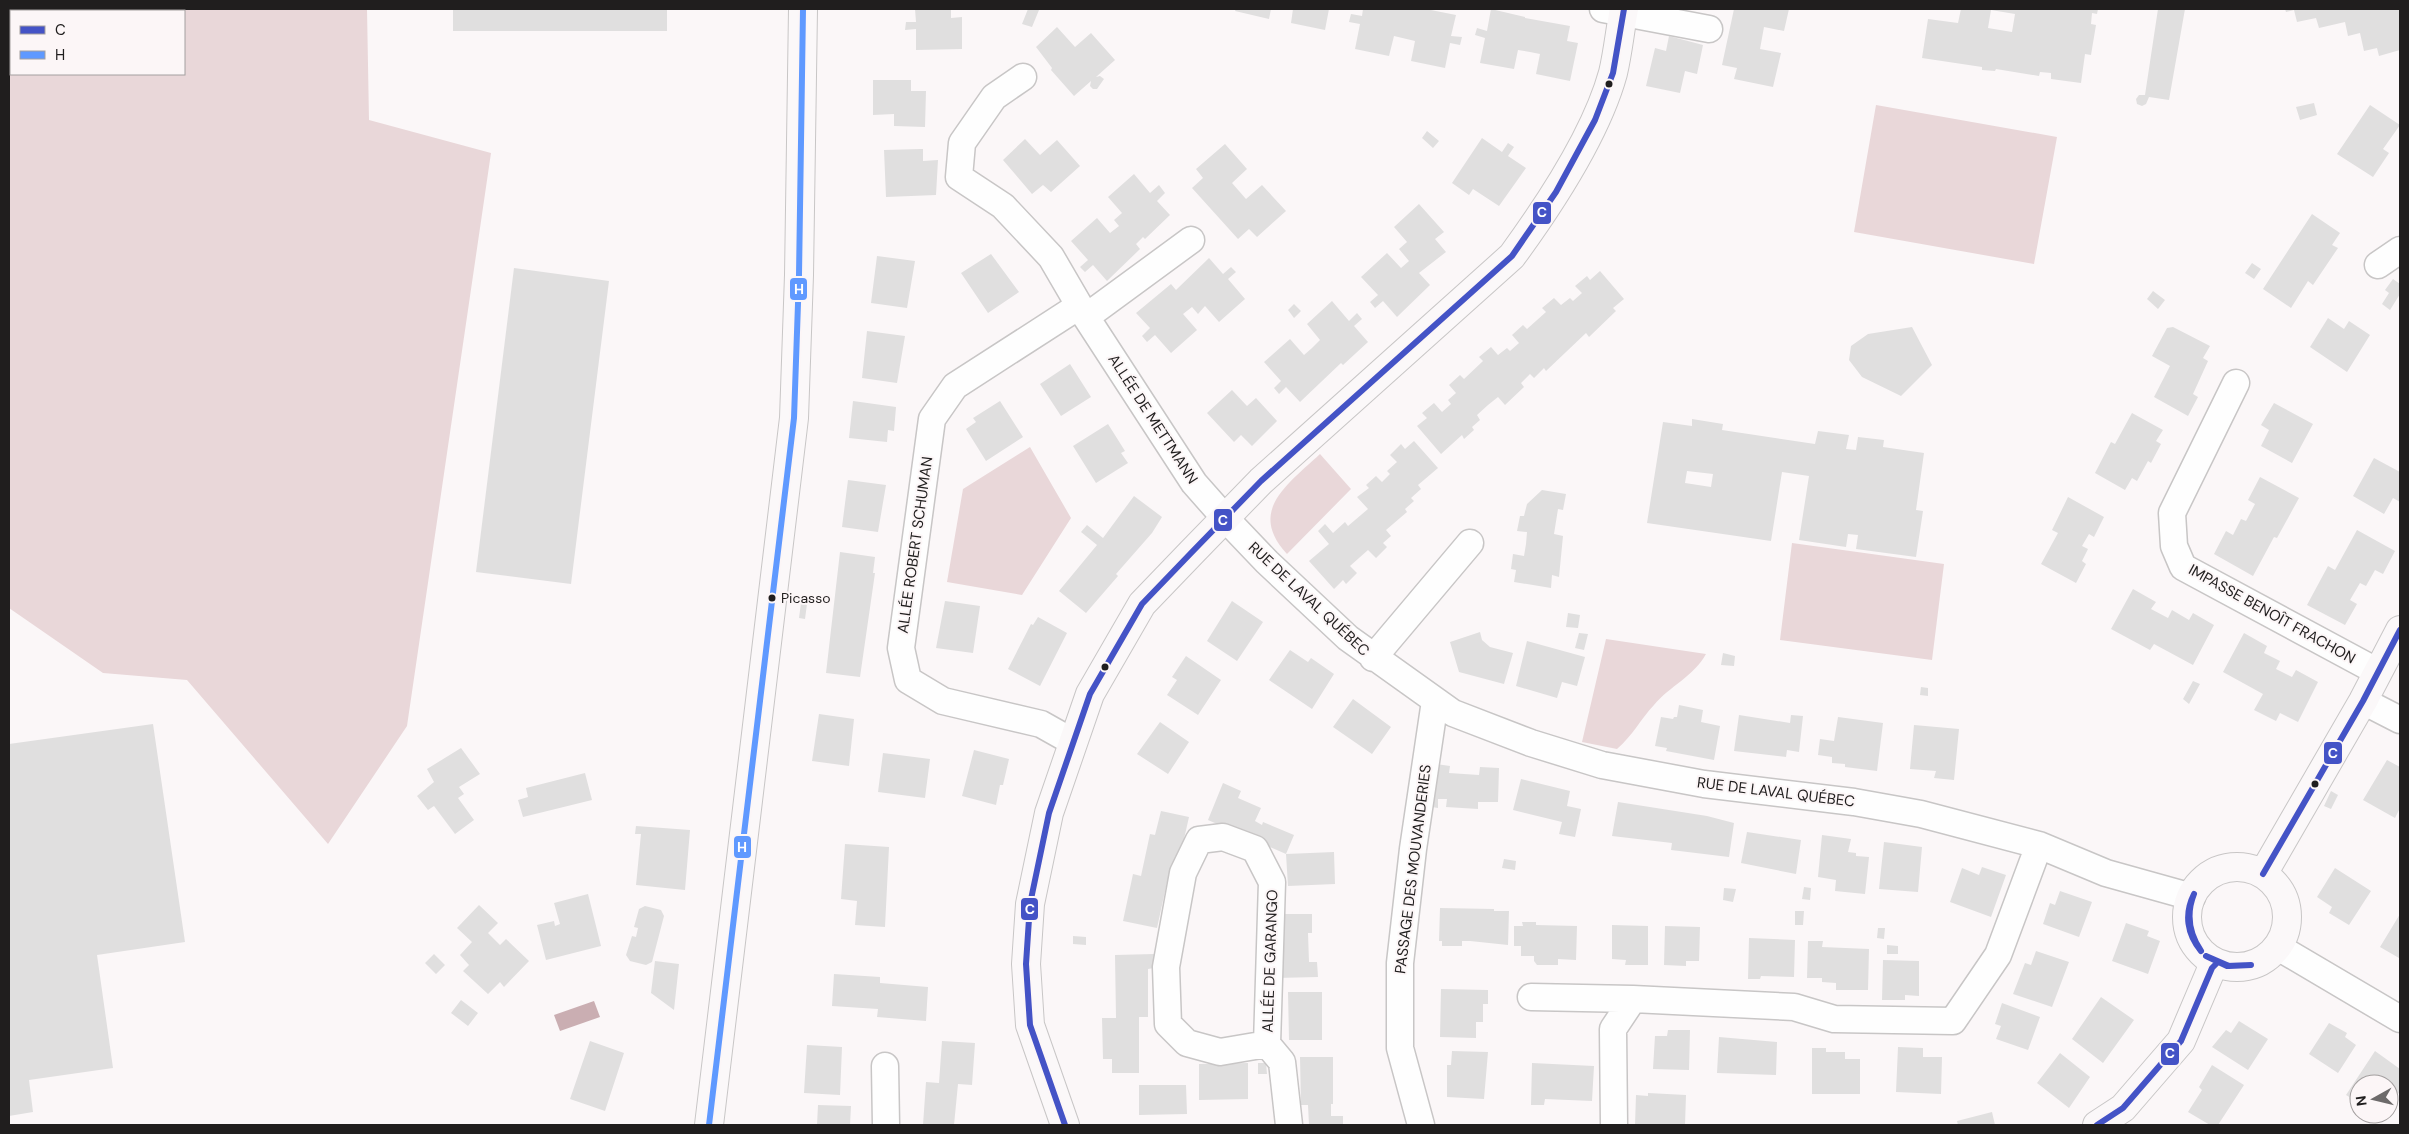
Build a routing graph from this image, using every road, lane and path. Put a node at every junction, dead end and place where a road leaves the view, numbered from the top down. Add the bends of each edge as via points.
1 (803, 9) edge
2 (1617, 10) edge
3 (1709, 29) dead end
4 (1023, 77) dead end
5 (1191, 240) dead end
6 (2400, 250) edge
7 (2378, 265) dead end
8 (1083, 311) junction
9 (2236, 383) dead end
10 (1225, 518) junction
11 (1470, 543) dead end
12 (2400, 630) edge
13 (1373, 658) junction
14 (2378, 672) junction
15 (1435, 701) junction
16 (2363, 701) junction
17 (2400, 720) edge
18 (1073, 742) junction
19 (2039, 845) junction
20 (2263, 874) junction
21 (2192, 897) junction
22 (2278, 946) junction
23 (2217, 963) junction
24 (1531, 996) dead end
25 (1633, 999) junction
26 (2400, 1019) edge
27 (1267, 1044) junction
28 (885, 1066) dead end
29 (709, 1125) edge
30 (886, 1125) edge
31 (1065, 1125) edge
32 (1289, 1125) edge
33 (1421, 1125) edge
34 (1614, 1125) edge
35 (2097, 1125) edge

1 - 29 street via 794,418
2 - 3 street
2 - 10 street via 1613,72 1596,120 1534,226 1512,256 1275,468
4 - 8 street, ALLÉE DE METTMANN via 994,98 962,143 959,178 1003,206 1051,257
5 - 8 street
6 - 7 street
8 - 10 street, ALLÉE DE METTMANN via 1194,483
8 - 18 street, ALLÉE ROBERT SCHUMAN via 956,386 932,419 901,648 908,680 943,701 1042,724
9 - 14 street, IMPASSE BENOÎT FRACHON via 2172,513 2174,546 2183,567
10 - 13 street, RUE DE LAVAL QUÉBEC via 1280,575
10 - 18 street via 1142,604 1090,694
11 - 13 street, RUE DE LAVAL QUÉBEC
12 - 14 street
13 - 15 street, RUE DE LAVAL QUÉBEC
14 - 16 street
15 - 19 street, RUE DE LAVAL QUÉBEC via 1453,713 1531,743 1602,765 1704,784 1854,802 1921,814
15 - 33 street, PASSAGE DES MOUVANDERIES via 1400,963 1400,1048
16 - 17 street
16 - 20 street
18 - 31 street via 1050,813 1032,895 1026,964 1030,1025
19 - 21 street, RUE DE LAVAL QUÉBEC via 2106,873
19 - 25 street via 1998,955 1953,1021 1834,1019 1794,1007
20 - 21 street via 2247,868 2230,868 2214,873 2201,883
20 - 22 street via 2284,899 2287,915 2285,932
21 - 23 street via 2188,928 2204,955
22 - 23 street via 2266,958 2250,966 2234,968
22 - 26 street
23 - 35 street via 2181,1041 2123,1108
24 - 25 street
25 - 34 street via 1613,1029
27 - 27 street, ALLÉE DE GARANGO via 1272,882 1255,849 1223,837 1199,840 1183,873 1166,967 1168,1024 1187,1043 1220,1052
27 - 32 street, ALLÉE DE GARANGO via 1282,1062
28 - 30 street

